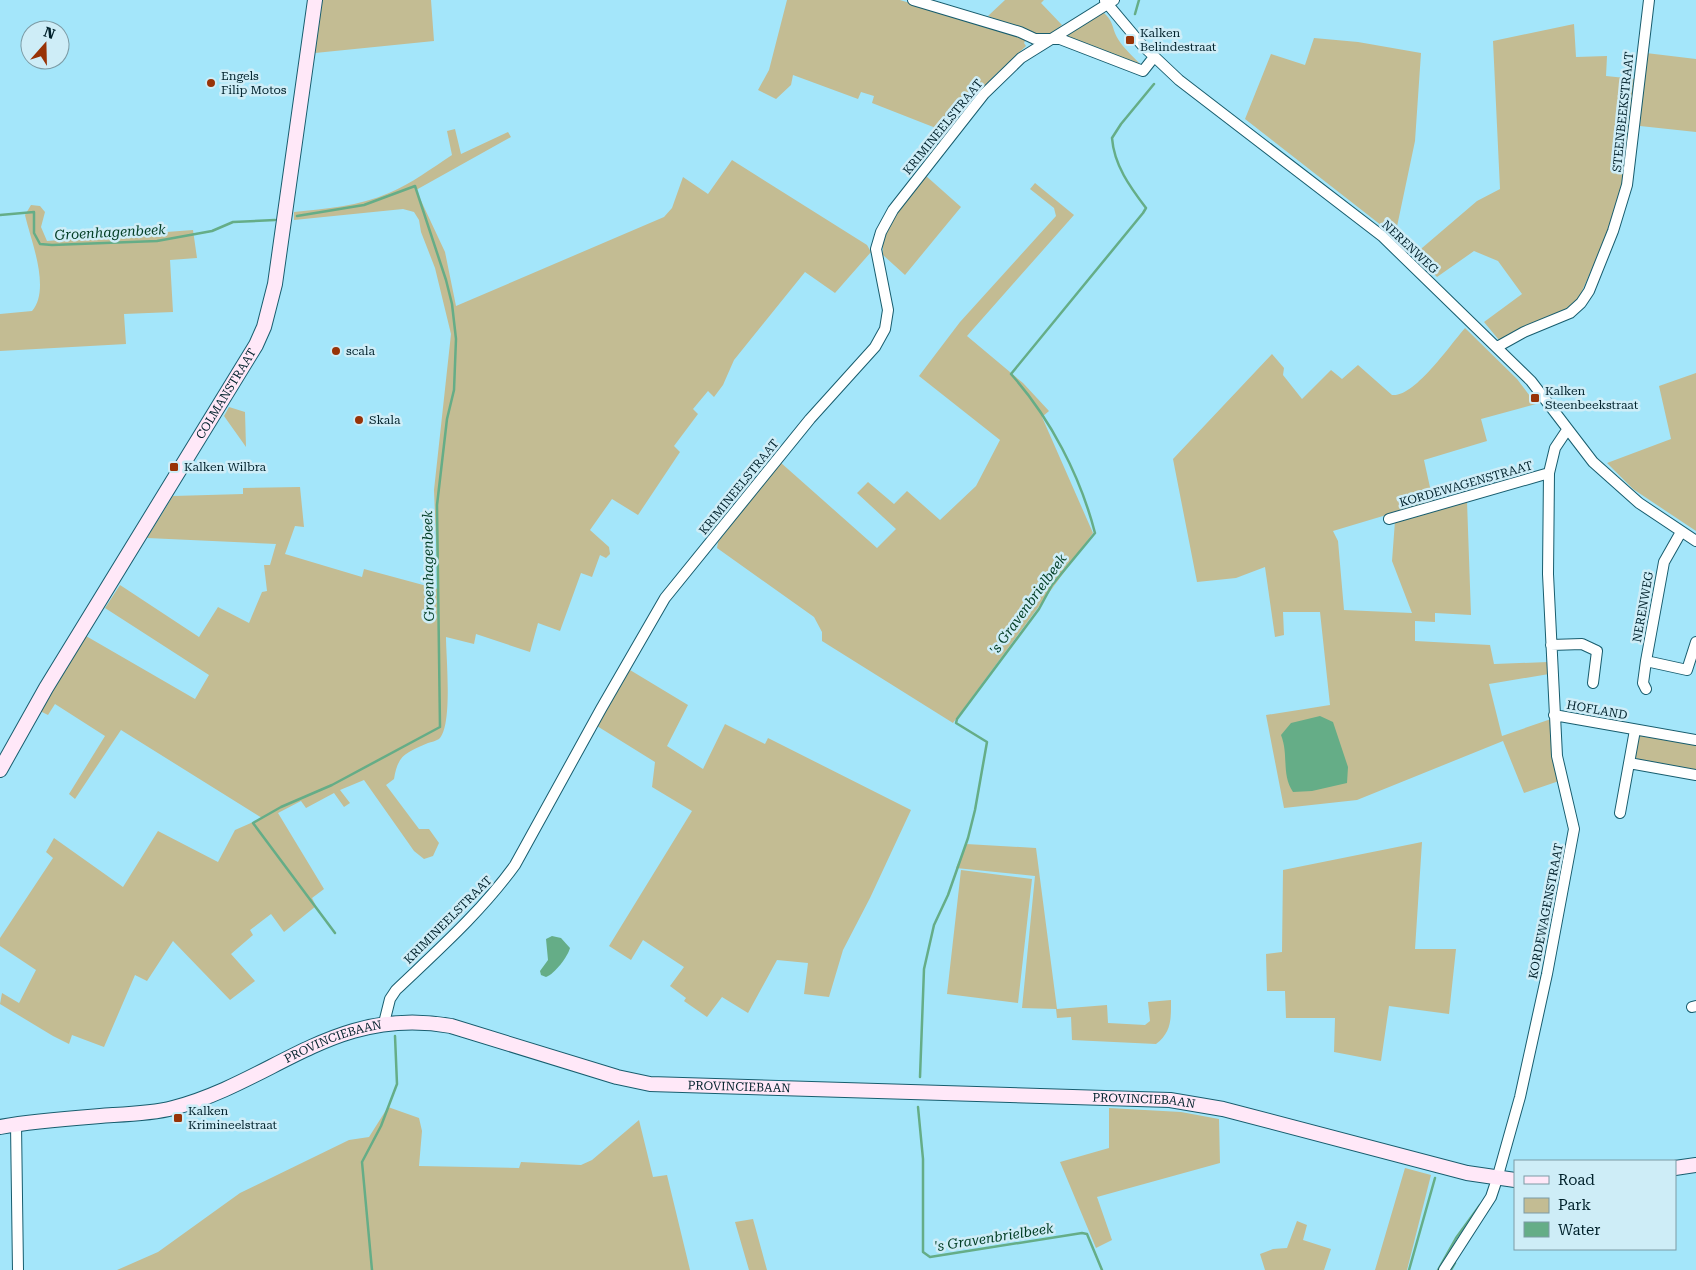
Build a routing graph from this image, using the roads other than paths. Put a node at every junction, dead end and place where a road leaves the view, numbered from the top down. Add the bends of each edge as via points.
1 (315, 0) edge
2 (913, 0) edge
3 (1649, 0) edge
4 (1109, 2) edge
5 (1046, 41) junction
6 (1154, 57) junction
7 (1497, 347) junction
8 (1567, 430) junction
9 (1549, 472) junction
10 (1389, 518) dead end
11 (1681, 532) junction
12 (1696, 541) edge
13 (1696, 642) edge
14 (1551, 645) junction
15 (1646, 662) junction
16 (1593, 684) dead end
17 (1646, 688) dead end
18 (1554, 715) junction
19 (1635, 730) junction
20 (1696, 740) edge
21 (1629, 763) junction
22 (0, 770) edge
23 (1696, 774) edge
24 (1620, 813) dead end
25 (384, 1023) junction
26 (16, 1124) junction
27 (0, 1127) edge
28 (1696, 1165) edge
29 (1676, 1168) edge
30 (1497, 1179) junction
31 (1514, 1180) edge
32 (18, 1270) edge
33 (1444, 1270) edge

1 - 22 main road, COLMANSTRAAT via 275,284 264,328 230,389 46,688
2 - 5 street
3 - 7 street, STEENBEEKSTRAAT via 1628,185 1589,291 1570,313
4 - 5 street, KRIMINEELSTRAAT
4 - 6 street, NERENWEG
5 - 6 street via 1060,40 1143,71
5 - 25 street, KRIMINEELSTRAAT via 1020,58 984,94 893,210 876,249 888,310 885,329 875,347 810,419 665,598 515,865 467,922 396,990 390,999
6 - 7 street, NERENWEG via 1179,80 1382,236
7 - 8 street, NERENWEG via 1531,381
8 - 9 street, KORDEWAGENSTRAAT via 1555,448
8 - 11 street, NERENWEG via 1608,477
9 - 10 street, KORDEWAGENSTRAAT
9 - 14 street, KORDEWAGENSTRAAT
11 - 12 street, NERENWEG
11 - 15 street, NERENWEG via 1664,562
13 - 15 street, NERENWEG via 1687,670
14 - 16 street via 1582,644 1598,650
14 - 18 street, KORDEWAGENSTRAAT
15 - 17 street, NERENWEG via 1643,684
18 - 19 street, HOFLAND
18 - 30 street, KORDEWAGENSTRAAT via 1557,756 1574,829 1520,1097
19 - 20 street, HOFLAND
19 - 21 street, HOFLAND
21 - 23 street
21 - 24 street, HOFLAND
25 - 26 main road, PROVINCIEBAAN via 336,1035 209,1097 170,1109
25 - 30 main road, PROVINCIEBAAN via 428,1022 451,1026 617,1077 676,1087 1123,1098 1199,1104
26 - 27 main road, PROVINCIEBAAN
26 - 32 street
28 - 29 main road
30 - 31 main road, PROVINCIEBAAN
30 - 33 street, KORDEWAGENSTRAAT via 1491,1197

